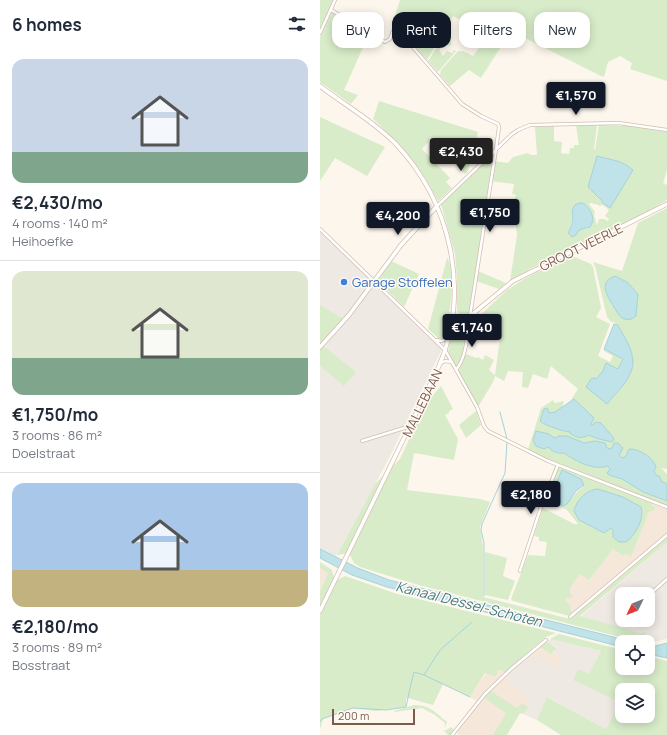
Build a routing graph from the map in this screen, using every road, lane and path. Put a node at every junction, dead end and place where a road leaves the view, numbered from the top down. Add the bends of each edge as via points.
1 (335, 0) edge
2 (331, 10) junction
3 (320, 33) edge
4 (320, 86) edge
5 (667, 130) edge
6 (496, 149) junction
7 (667, 204) edge
8 (436, 206) junction
9 (320, 229) edge
10 (375, 281) junction
11 (453, 317) junction
12 (470, 318) junction
13 (452, 323) junction
14 (449, 337) junction
15 (436, 340) junction
16 (320, 347) edge
17 (445, 350) junction
18 (452, 362) junction
19 (441, 363) junction
20 (456, 370) junction
21 (410, 428) junction
22 (362, 441) dead end
23 (558, 465) junction
24 (667, 506) edge
25 (667, 535) edge
26 (520, 571) dead end
27 (667, 579) edge
28 (655, 590) edge
29 (320, 611) edge
30 (570, 617) dead end
31 (546, 640) dead end
32 (452, 735) edge

1 - 2 street
2 - 3 street
2 - 6 street via 385,42 390,39 393,30 400,32 462,104 498,124
4 - 8 main road, MALLEBAAN via 394,143 421,176
5 - 6 street via 619,123 530,125 518,130
6 - 8 street
6 - 12 street
7 - 12 main road, GROOT VEERLE via 513,281
8 - 10 main road via 400,245
8 - 11 main road, MALLEBAAN via 446,230 452,255
9 - 10 street
10 - 15 street
10 - 16 main road
11 - 12 main road
11 - 13 main road, MALLEBAAN
12 - 13 main road, GROOT VEERLE
12 - 20 street via 464,354
13 - 14 main road, MALLEBAAN
14 - 15 street via 442,341
14 - 17 main road, MALLEBAAN
15 - 17 street
17 - 18 street
17 - 19 main road, MALLEBAAN
18 - 19 street
18 - 20 street
19 - 21 main road, MALLEBAAN
20 - 23 street via 488,430
21 - 22 street
21 - 29 main road, MALLEBAAN
23 - 24 street
23 - 26 street
25 - 30 street
27 - 28 street
31 - 32 street via 485,694

